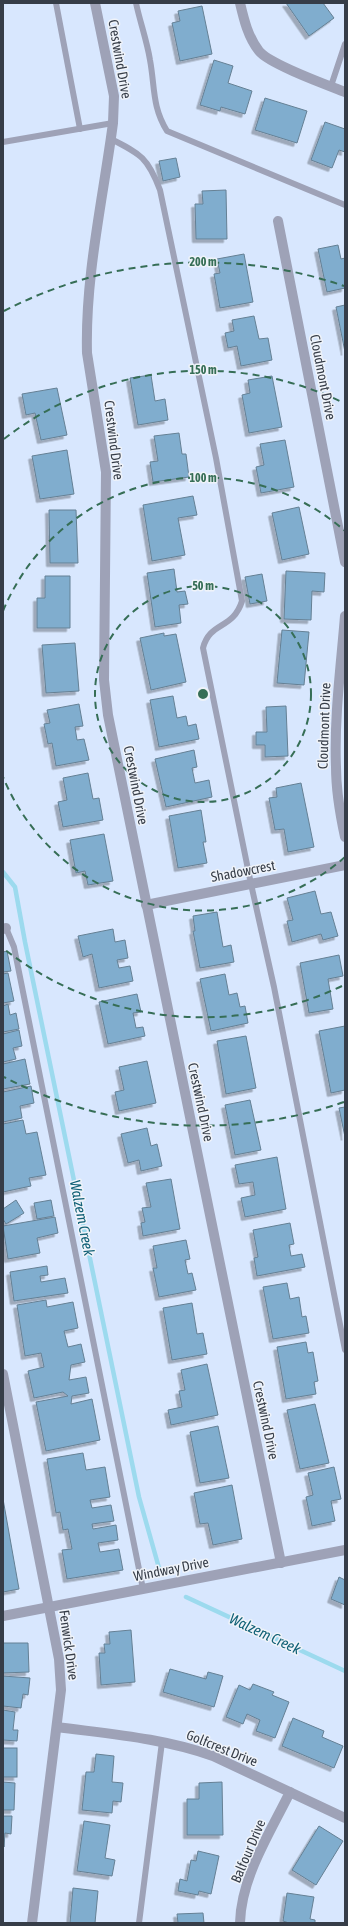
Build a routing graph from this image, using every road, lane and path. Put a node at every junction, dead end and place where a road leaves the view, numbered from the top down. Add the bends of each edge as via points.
1 (56, 3) edge
2 (95, 3) edge
3 (136, 3) edge
4 (240, 3) edge
5 (345, 44) edge
6 (331, 86) junction
7 (345, 92) edge
8 (113, 123) junction
9 (80, 129) junction
10 (111, 139) junction
11 (3, 142) edge
12 (345, 205) edge
13 (278, 221) dead end
14 (345, 562) edge
15 (345, 616) edge
16 (345, 837) edge
17 (345, 865) edge
18 (250, 884) junction
19 (146, 905) junction
20 (5, 929) edge
21 (345, 1350) edge
22 (3, 1374) edge
23 (345, 1550) edge
24 (281, 1563) junction
25 (143, 1589) junction
26 (49, 1608) junction
27 (3, 1616) edge
28 (57, 1727) junction
29 (162, 1742) junction
30 (290, 1792) junction
31 (345, 1818) edge
32 (32, 1923) edge
33 (139, 1923) edge
34 (240, 1923) edge

1 - 9 lane
2 - 8 street, Crestwind Drive via 114,96
3 - 12 lane via 150,60 154,98 159,118 167,131
4 - 6 street via 245,26 260,52 283,66
5 - 6 lane
6 - 7 street
8 - 9 lane
8 - 10 street, Crestwind Drive
9 - 11 lane
10 - 18 lane via 137,152 152,170 160,190 216,458 242,601 240,610 232,620 210,632 203,648
10 - 19 street, Crestwind Drive via 89,293 87,353 106,472 104,680 108,715
13 - 14 street, Cloudmont Drive
15 - 16 street, Cloudmont Drive via 336,734 338,800
17 - 18 street, Shadowcrest
18 - 19 street, Shadowcrest
18 - 21 lane via 274,986
19 - 24 street, Crestwind Drive
20 - 25 lane via 14,947
22 - 26 street, Fenwick Drive
23 - 24 street, Windway Drive
24 - 25 street, Windway Drive
25 - 26 street, Windway Drive
26 - 27 street, Windway Drive
26 - 28 street, Fenwick Drive via 59,1659 61,1690
28 - 29 street, Golfcrest Drive
28 - 32 street, Fenwick Drive
29 - 30 street, Golfcrest Drive via 213,1756
29 - 33 lane
30 - 31 street, Golfcrest Drive
30 - 34 street, Balfour Drive via 246,1886

